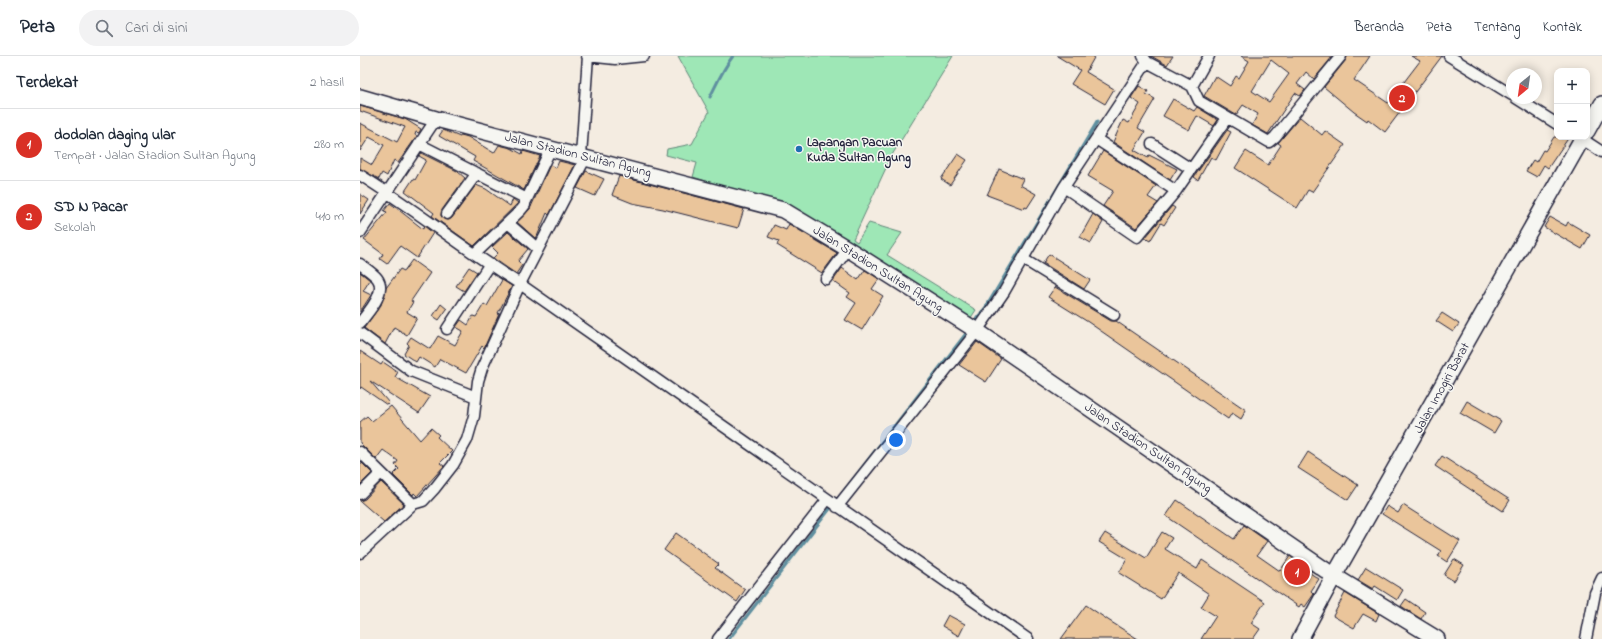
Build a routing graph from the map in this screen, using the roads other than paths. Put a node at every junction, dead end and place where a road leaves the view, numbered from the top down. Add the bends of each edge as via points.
1 (588, 56) edge
2 (644, 56) edge
3 (1209, 56) edge
4 (1341, 56) edge
5 (1449, 56) edge
6 (1145, 59) edge
7 (1192, 86) junction
8 (1506, 91) edge
9 (360, 97) edge
10 (1525, 104) edge
11 (1602, 104) edge
12 (1227, 118) junction
13 (436, 119) junction
14 (1554, 122) edge
15 (1590, 124) edge
16 (1096, 139) junction
17 (1581, 140) edge
18 (1588, 140) edge
19 (420, 144) junction
20 (1152, 144) dead end
21 (551, 148) junction
22 (1602, 152) edge
23 (583, 157) junction
24 (1191, 168) junction
25 (477, 172) junction
26 (360, 175) edge
27 (1064, 187) junction
28 (1176, 191) junction
29 (388, 192) junction
30 (526, 201) junction
31 (447, 214) dead end
32 (508, 223) junction
33 (360, 233) edge
34 (538, 249) junction
35 (848, 249) junction
36 (475, 254) junction
37 (1023, 259) junction
38 (360, 264) edge
39 (489, 265) junction
40 (826, 279) dead end
41 (520, 284) junction
42 (1114, 315) dead end
43 (360, 323) edge
44 (973, 328) junction
45 (447, 330) dead end
46 (360, 333) edge
47 (476, 397) junction
48 (360, 452) edge
49 (381, 473) junction
50 (360, 494) edge
51 (413, 504) junction
52 (832, 504) junction
53 (360, 553) edge
54 (1334, 576) junction
55 (1602, 578) edge
56 (718, 639) edge
57 (1028, 639) edge
58 (1300, 639) edge
59 (1437, 639) edge
60 (1586, 639) edge

1 - 2 street via 615,59
1 - 23 street
3 - 7 street
4 - 12 street via 1275,138 1269,142
5 - 8 street
6 - 7 street
6 - 16 street
7 - 12 street via 1199,101
9 - 13 main road, Jalan Stadion Sultan Agung
10 - 14 street
11 - 15 main road, Jalan Imogiri Barat
12 - 24 street
13 - 19 street
13 - 21 main road, Jalan Stadion Sultan Agung
16 - 27 street
16 - 28 street
17 - 54 main road, Jalan Imogiri Barat
18 - 22 street
19 - 25 street
19 - 29 street
20 - 24 street
21 - 23 main road, Jalan Stadion Sultan Agung
21 - 30 street
23 - 34 street
23 - 35 main road, Jalan Stadion Sultan Agung via 774,206
24 - 28 street
25 - 30 street via 516,192 526,198
25 - 31 street
26 - 29 street
27 - 28 street via 1137,237
27 - 37 street
29 - 33 street
29 - 36 street
30 - 32 street
32 - 34 street
32 - 36 street
34 - 41 street
35 - 40 street
35 - 44 main road, Jalan Stadion Sultan Agung
36 - 39 street
37 - 42 street
37 - 44 street
38 - 43 street via 378,279 381,286 378,297
39 - 41 street
39 - 45 street
41 - 47 street via 482,368
41 - 52 street
44 - 52 street
44 - 54 main road, Jalan Stadion Sultan Agung
46 - 47 street via 410,371
47 - 51 street via 467,440 453,465 422,501
48 - 49 street
49 - 50 street
49 - 51 street
51 - 53 street
52 - 56 street
52 - 57 street
54 - 58 main road, Jalan Imogiri Barat
54 - 59 main road, Jalan Stadion Sultan Agung
55 - 60 street via 1595,593

